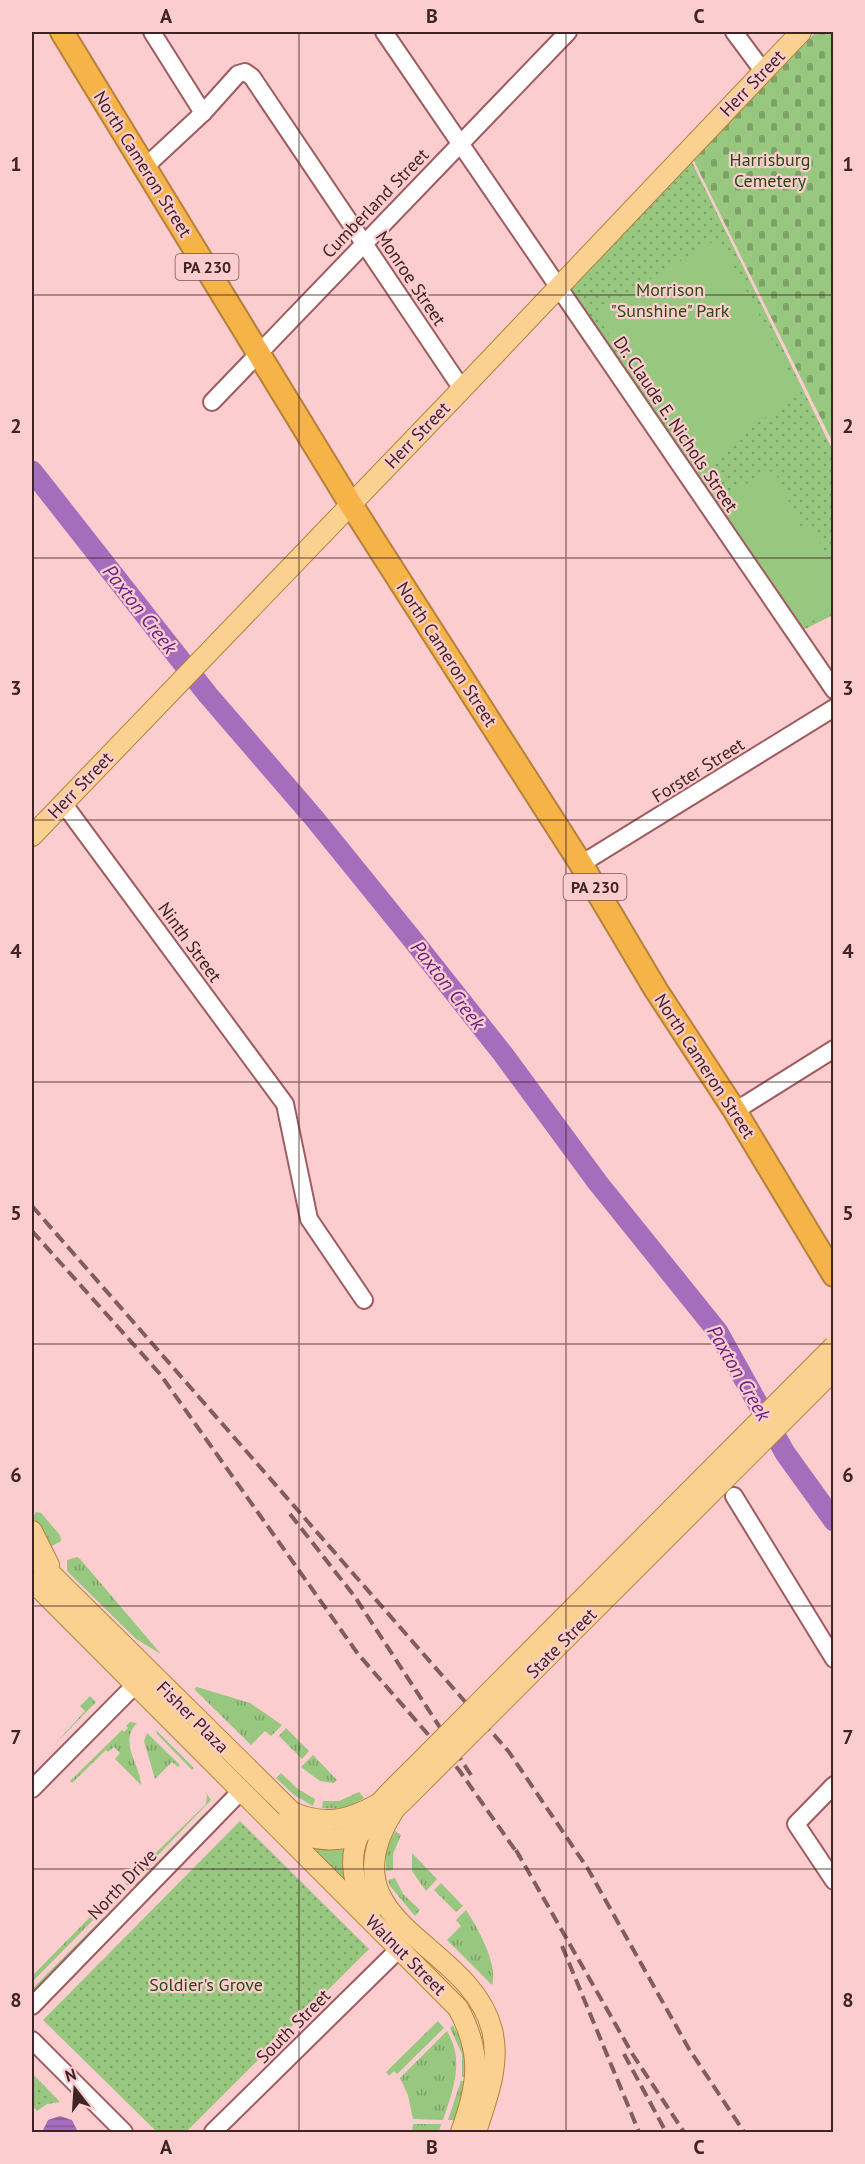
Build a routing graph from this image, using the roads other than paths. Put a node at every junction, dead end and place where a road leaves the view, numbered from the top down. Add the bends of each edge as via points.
1 (62, 32) edge
2 (152, 32) edge
3 (384, 32) edge
4 (568, 32) edge
5 (734, 32) edge
6 (801, 32) edge
7 (763, 71) junction
8 (203, 113) junction
9 (461, 143) junction
10 (145, 167) junction
11 (364, 243) junction
12 (559, 286) junction
13 (260, 351) junction
14 (462, 388) junction
15 (212, 402) dead end
16 (350, 503) junction
17 (834, 690) edge
18 (834, 708) edge
19 (63, 803) junction
20 (32, 836) edge
21 (581, 864) junction
22 (834, 1049) edge
23 (735, 1111) junction
24 (834, 1275) edge
25 (364, 1300) dead end
26 (834, 1347) edge
27 (834, 1370) edge
28 (734, 1496) dead end
29 (32, 1531) edge
30 (32, 1555) edge
31 (32, 1581) edge
32 (32, 1587) edge
33 (70, 1594) junction
34 (51, 1602) junction
35 (834, 1659) edge
36 (135, 1685) junction
37 (419, 1774) junction
38 (834, 1785) edge
39 (32, 1789) edge
40 (241, 1791) junction
41 (385, 1808) junction
42 (261, 1811) junction
43 (357, 1835) junction
44 (834, 1881) edge
45 (380, 1928) junction
46 (400, 1948) junction
47 (32, 2006) edge
48 (32, 2040) edge
49 (124, 2133) edge
50 (213, 2133) edge
51 (461, 2133) edge
52 (476, 2133) edge

1 - 10 highway, North Cameron Street / PA 230
2 - 8 street
3 - 9 street, Dr. Claude E. Nichols Street
4 - 9 street, Cumberland Street
5 - 7 street
6 - 7 main road, Herr Street
7 - 12 main road, Herr Street
8 - 10 street
8 - 11 street, Monroe Street via 238,74 245,72
9 - 11 street, Cumberland Street
9 - 12 street, Dr. Claude E. Nichols Street
10 - 13 highway, North Cameron Street / PA 230
11 - 13 street, Cumberland Street
11 - 14 street, Monroe Street
12 - 14 main road, Herr Street
12 - 17 street, Dr. Claude E. Nichols Street
13 - 15 street, Cumberland Street
13 - 16 highway, North Cameron Street / PA 230
14 - 16 main road, Herr Street
16 - 19 main road, Herr Street
16 - 21 highway, North Cameron Street / PA 230
18 - 21 street, Forster Street
19 - 20 main road, Herr Street
19 - 25 street, Ninth Street via 285,1104 309,1219
21 - 23 highway, North Cameron Street / PA 230 via 656,990
22 - 23 street
23 - 24 highway, North Cameron Street / PA 230
26 - 37 main road, State Street, bridge
27 - 37 main road, State Street, bridge
28 - 35 street
29 - 33 main road
30 - 33 main road, Fisher Plaza
31 - 34 main road, Fisher Plaza
32 - 34 main road
33 - 41 main road, Fisher Plaza via 292,1812 321,1822
34 - 36 main road, Fisher Plaza
36 - 39 street
36 - 40 main road, Fisher Plaza
37 - 41 main road, State Street
38 - 44 street via 796,1824
40 - 42 main road, Fisher Plaza
40 - 47 street, North Drive
41 - 43 main road, State Street via 371,1829
41 - 52 main road, Walnut Street via 373,1857 376,1886 393,1913 478,1999 492,2031 494,2068
42 - 43 main road, State Street via 312,1837 327,1840
42 - 45 main road, Walnut Street
43 - 45 main road via 357,1880 368,1910
45 - 46 main road, Walnut Street
46 - 50 street, South Street
46 - 51 main road, Walnut Street via 458,2008 474,2044 476,2084
48 - 49 street

